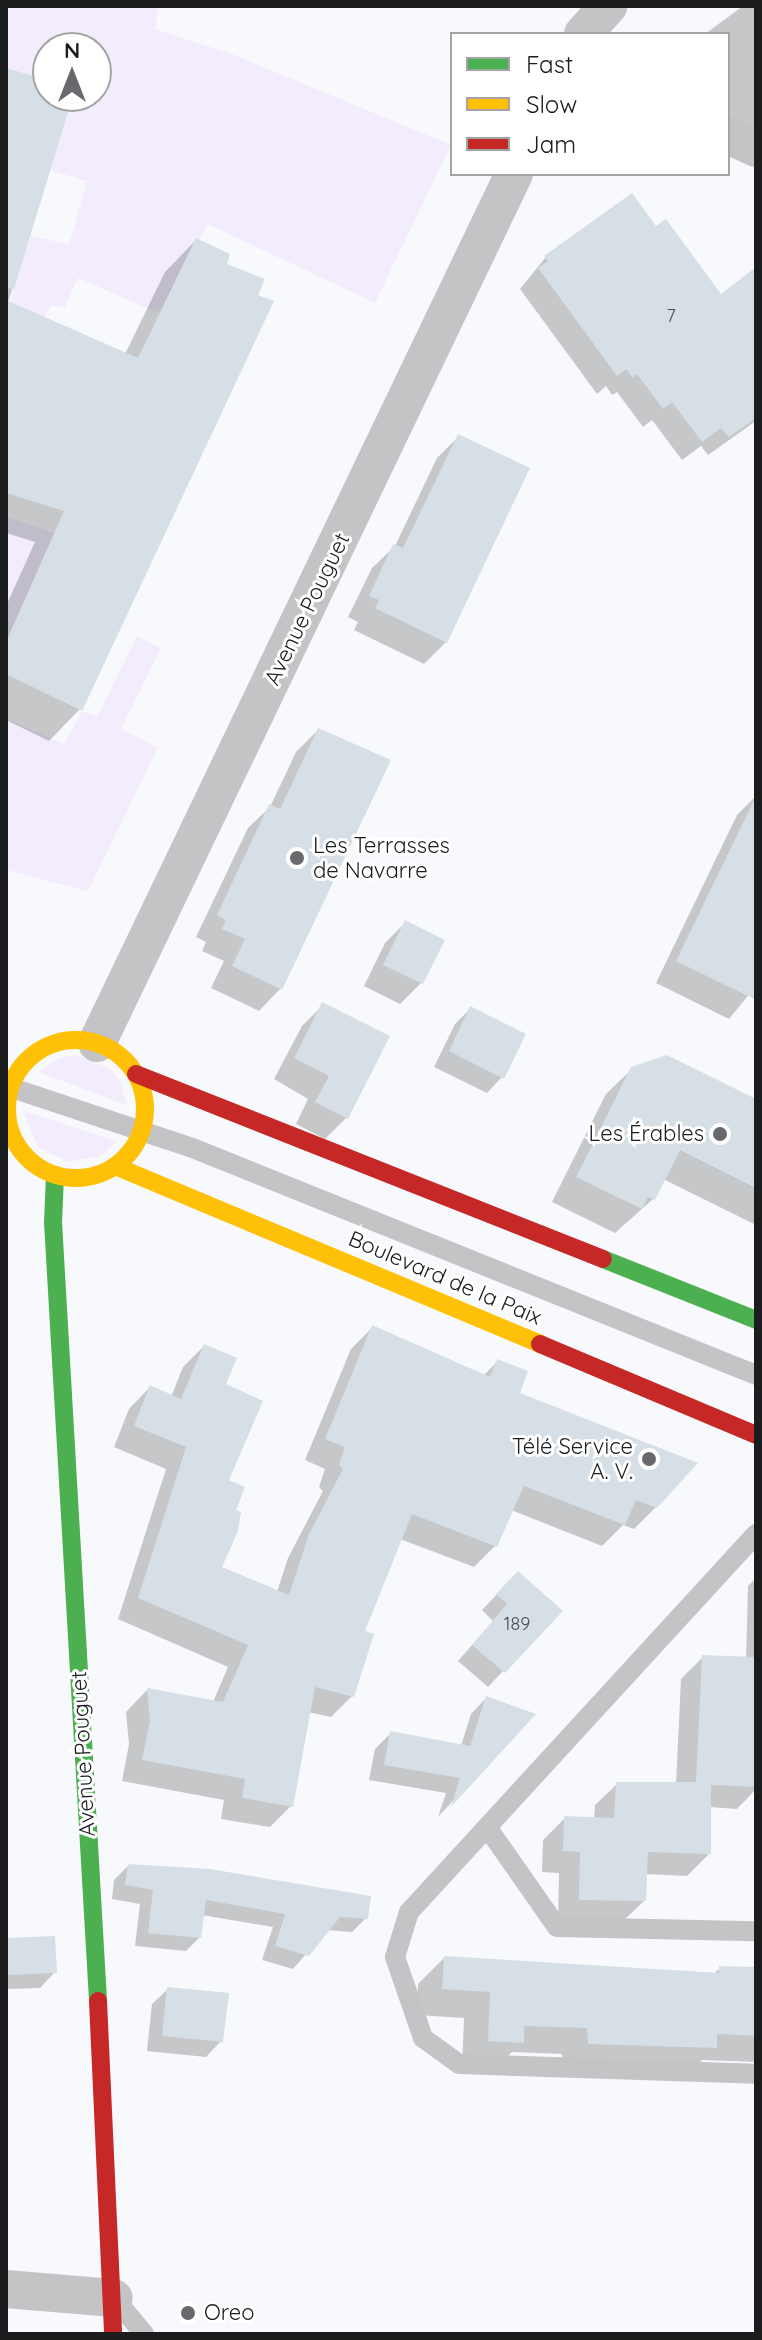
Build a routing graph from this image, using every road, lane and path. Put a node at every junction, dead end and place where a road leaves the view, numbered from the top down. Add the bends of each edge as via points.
1 (608, 6) edge
2 (585, 32) edge
3 (730, 136) edge
4 (756, 148) edge
5 (513, 176) edge
6 (19, 1039) dead end
7 (97, 1043) junction
8 (46, 1046) junction
9 (136, 1074) junction
10 (8, 1087) edge
11 (142, 1130) junction
12 (10, 1140) edge
13 (115, 1166) junction
14 (55, 1175) junction
15 (756, 1320) edge
16 (756, 1375) edge
17 (756, 1435) edge
18 (756, 1534) edge
19 (487, 1827) junction
20 (756, 1931) edge
21 (756, 2074) edge
22 (6, 2289) edge
23 (113, 2316) edge
24 (144, 2334) edge

1 - 2 street
3 - 4 street
5 - 7 street, Avenue Pouguet
6 - 8 main road
7 - 8 main road
7 - 9 main road via 113,1050
8 - 10 main road via 30,1057
9 - 11 main road via 145,1102
9 - 15 main road
10 - 11 lane
10 - 12 main road
11 - 13 main road
11 - 16 lane
12 - 14 main road
13 - 14 main road via 86,1177
13 - 17 main road, Boulevard de la Paix
14 - 23 main road, Avenue Pouguet via 53,1222
18 - 19 lane
19 - 20 lane via 557,1927
19 - 21 lane via 409,1912 395,1957 423,2038 459,2064
22 - 23 street
23 - 24 lane

